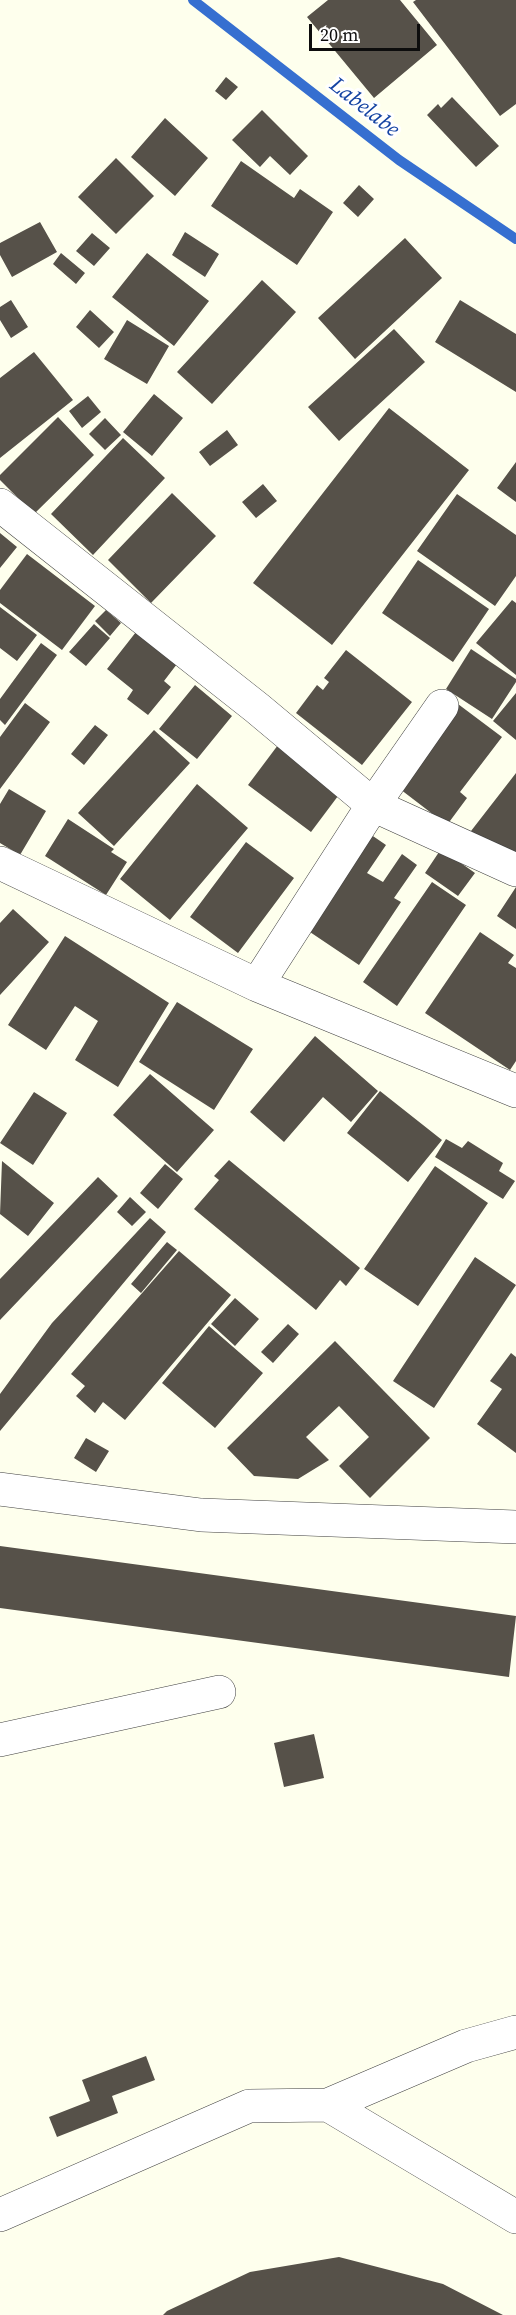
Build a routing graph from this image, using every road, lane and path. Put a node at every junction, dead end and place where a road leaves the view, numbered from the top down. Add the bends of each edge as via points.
1 (0, 505) edge
2 (442, 706) dead end
3 (373, 805) junction
4 (0, 863) edge
5 (516, 870) edge
6 (257, 985) junction
7 (516, 1091) edge
8 (0, 1489) edge
9 (516, 1527) edge
10 (219, 1692) dead end
11 (0, 1740) edge
12 (516, 2032) edge
13 (328, 2105) junction
14 (0, 2215) edge
15 (516, 2217) edge

1 - 3 street
2 - 3 street
3 - 5 street
3 - 6 street
4 - 6 street
6 - 7 street
8 - 9 street via 201,1515
10 - 11 street
12 - 13 street via 466,2046
13 - 14 street via 249,2106
13 - 15 street

